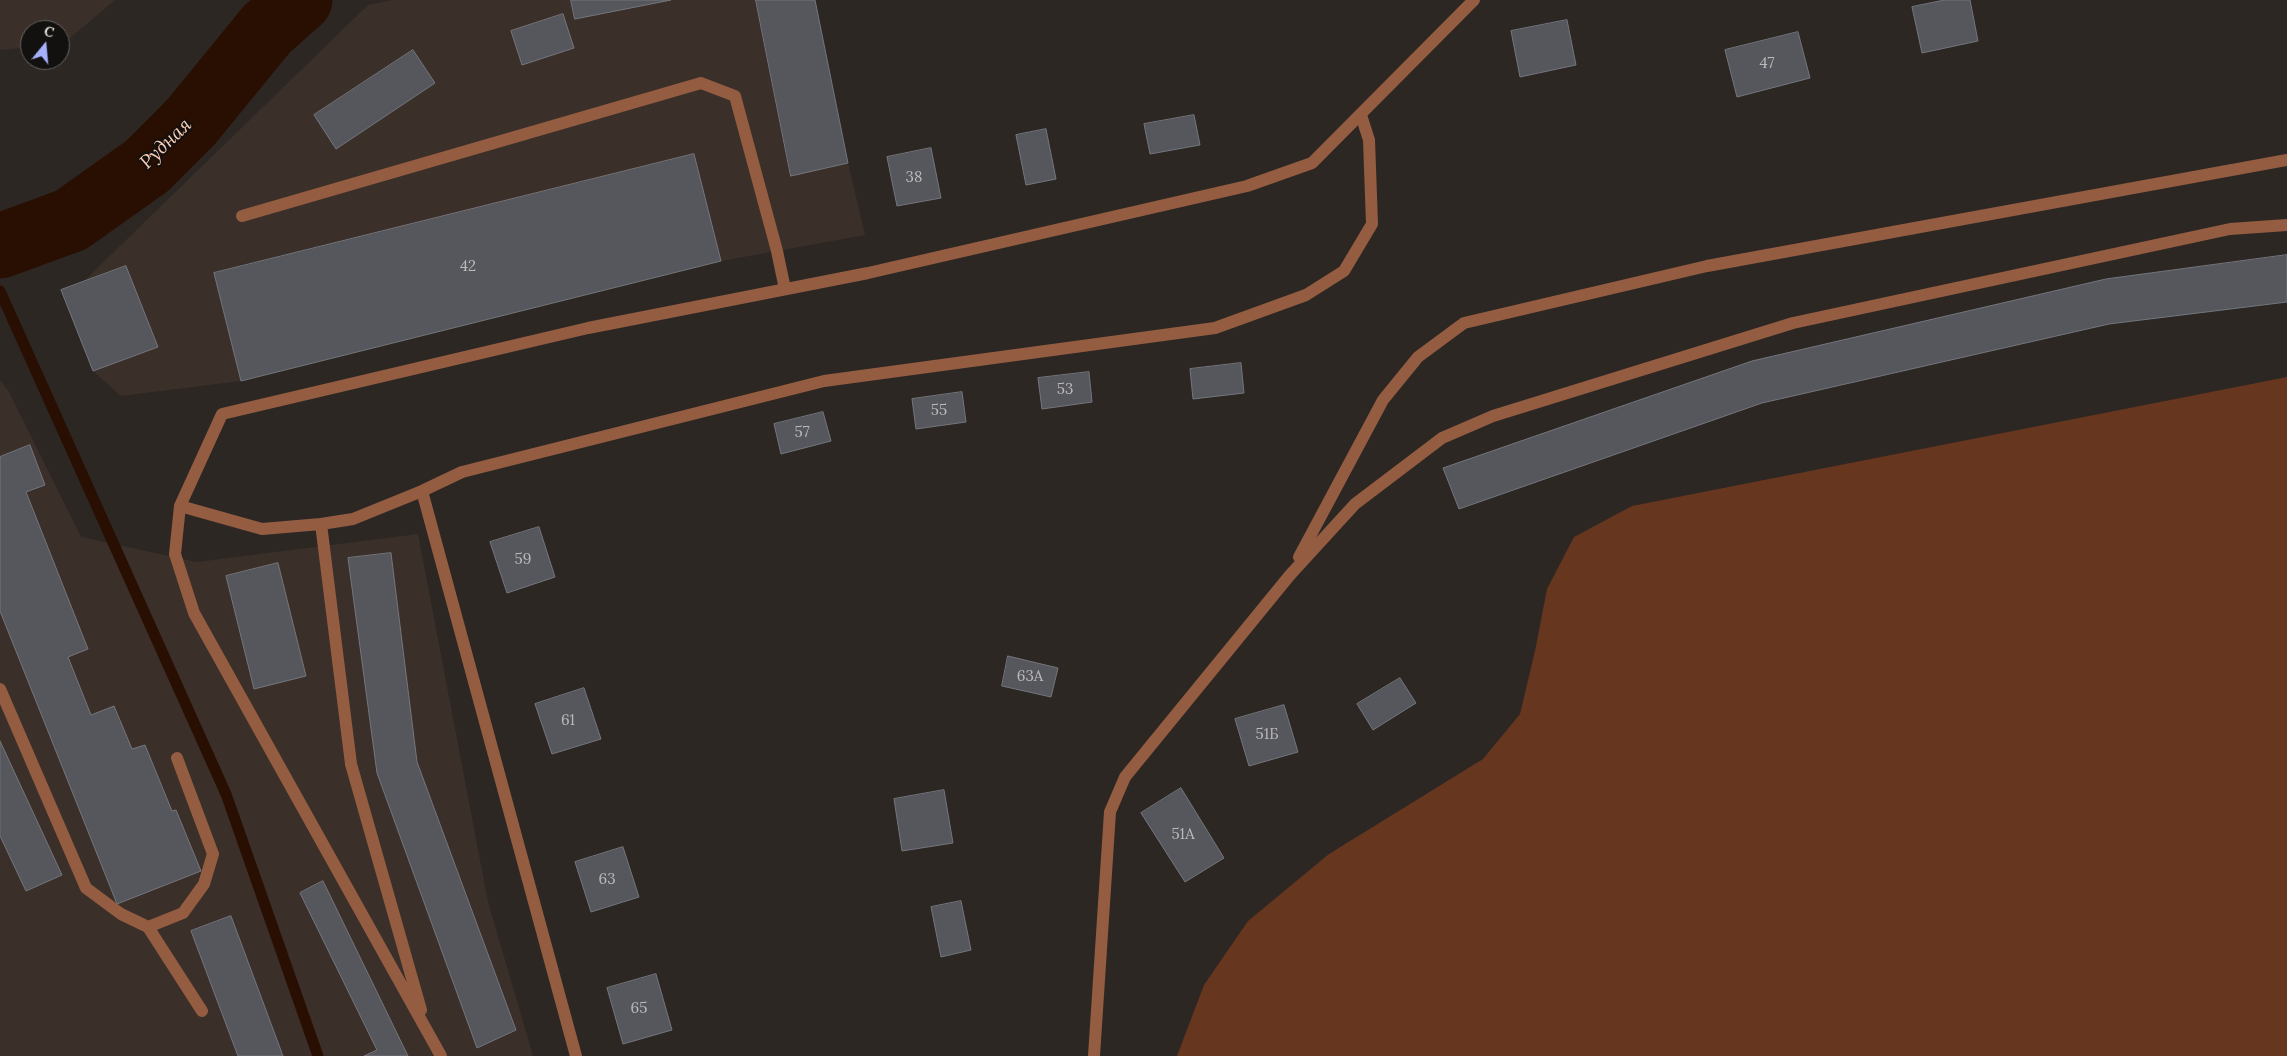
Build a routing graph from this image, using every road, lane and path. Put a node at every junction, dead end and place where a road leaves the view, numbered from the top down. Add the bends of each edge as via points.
1 (1474, 0) edge
2 (1361, 114) junction
3 (2287, 160) edge
4 (242, 216) dead end
5 (2287, 225) edge
6 (785, 289) junction
7 (422, 491) junction
8 (180, 506) junction
9 (321, 524) junction
10 (1290, 575) junction
11 (0, 689) edge
12 (176, 758) dead end
13 (148, 927) junction
14 (202, 1011) dead end
15 (427, 1030) junction
16 (441, 1056) edge
17 (576, 1056) edge
18 (1094, 1056) edge

1 - 2 lane
2 - 6 lane via 1312,163 1247,186
2 - 7 lane via 1370,140 1372,224 1344,271 1306,296 1214,328 824,381 462,472
3 - 10 lane via 1707,266 1464,323 1418,357 1383,400
4 - 6 lane via 701,83 735,96
5 - 10 lane via 2230,229 1793,323 1493,416 1442,438 1355,504
6 - 8 lane via 588,328 222,414
7 - 9 lane via 353,519
7 - 17 lane
8 - 9 lane via 262,529
8 - 15 lane via 175,554 194,613
9 - 15 lane via 352,764
10 - 18 lane via 1124,777 1110,812
11 - 13 lane via 86,888 121,914
12 - 13 lane via 214,854 204,884 183,914
13 - 14 lane
15 - 16 lane

